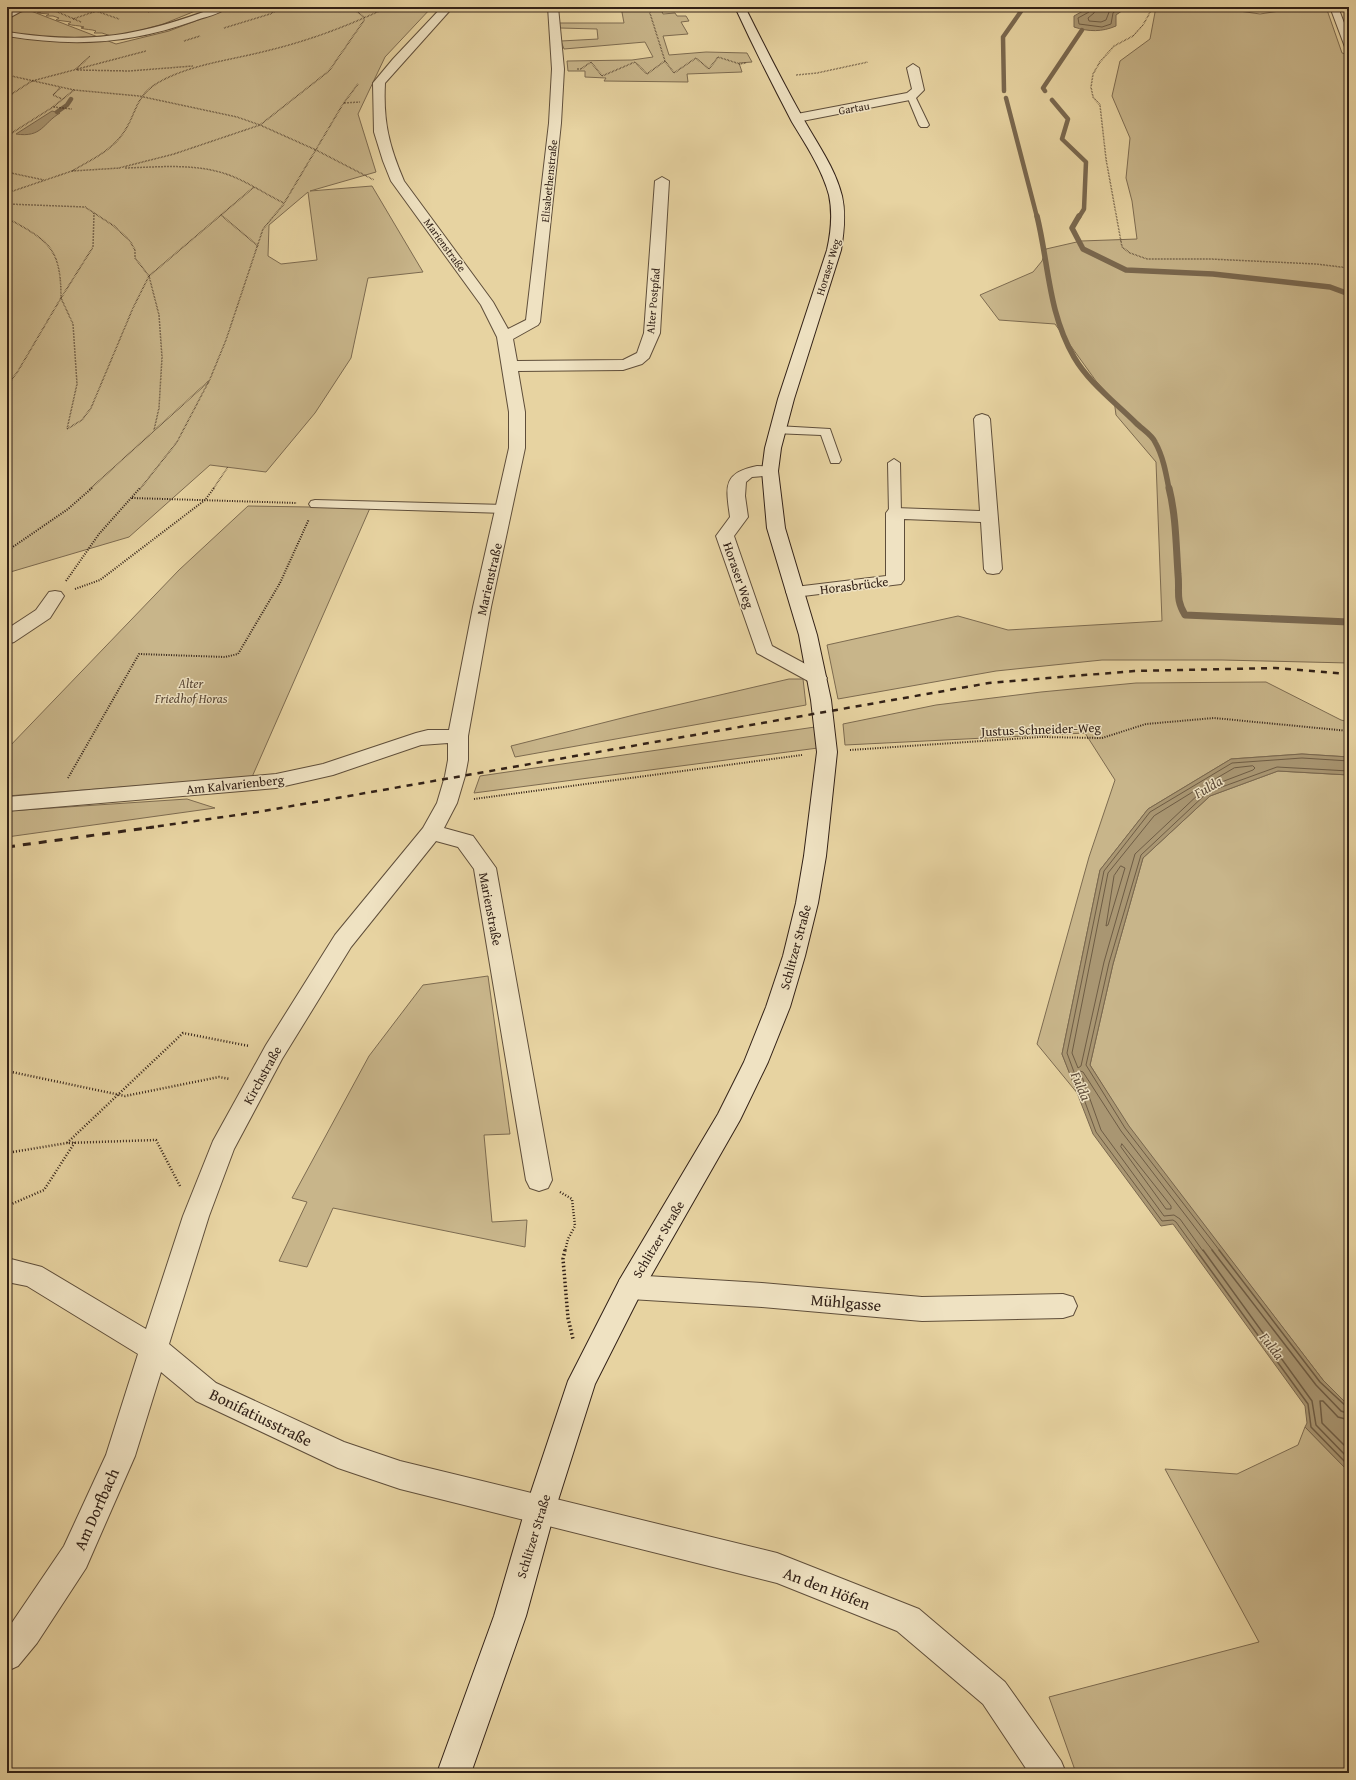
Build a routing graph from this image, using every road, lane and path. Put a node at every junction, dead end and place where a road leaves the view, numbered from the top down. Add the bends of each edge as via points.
1 (25, 7) edge
2 (46, 7) edge
3 (108, 7) edge
4 (136, 7) edge
5 (224, 7) edge
6 (283, 7) edge
7 (354, 7) edge
8 (388, 7) edge
9 (448, 7) edge
10 (553, 7) edge
11 (648, 7) edge
12 (740, 7) edge
13 (1153, 7) edge
14 (1334, 7) edge
15 (96, 11) junction
16 (152, 13) dead end
17 (7, 17) edge
18 (365, 18) junction
19 (73, 19) junction
20 (121, 19) dead end
21 (85, 24) dead end
22 (220, 29) dead end
23 (7, 34) edge
24 (1347, 36) edge
25 (1349, 47) edge
26 (665, 60) junction
27 (868, 62) dead end
28 (751, 63) dead end
29 (196, 66) junction
30 (913, 68) dead end
31 (575, 69) dead end
32 (7, 75) edge
33 (790, 75) dead end
34 (361, 80) dead end
35 (32, 81) junction
36 (60, 88) junction
37 (74, 90) junction
38 (139, 96) junction
39 (911, 96) junction
40 (7, 97) edge
41 (62, 99) junction
42 (53, 107) junction
43 (72, 110) dead end
44 (797, 118) junction
45 (260, 125) junction
46 (924, 125) dead end
47 (7, 136) edge
48 (316, 150) junction
49 (119, 168) junction
50 (7, 170) edge
51 (72, 171) junction
52 (11, 173) junction
53 (7, 177) edge
54 (45, 180) junction
55 (398, 181) junction
56 (662, 181) dead end
57 (254, 187) junction
58 (7, 193) edge
59 (284, 202) junction
60 (7, 204) edge
61 (94, 212) junction
62 (221, 215) junction
63 (7, 218) edge
64 (258, 246) junction
65 (1349, 268) edge
66 (7, 275) edge
67 (149, 276) junction
68 (61, 298) junction
69 (7, 330) edge
70 (505, 337) junction
71 (510, 366) junction
72 (210, 379) junction
73 (7, 386) edge
74 (982, 419) dead end
75 (154, 430) junction
76 (777, 430) junction
77 (835, 460) dead end
78 (894, 463) dead end
79 (228, 467) dead end
80 (770, 471) junction
81 (132, 498) junction
82 (204, 500) junction
83 (316, 504) junction
84 (506, 509) junction
85 (895, 512) junction
86 (988, 517) junction
87 (7, 551) edge
88 (993, 569) dead end
89 (795, 592) junction
90 (55, 596) junction
91 (7, 638) edge
92 (819, 689) junction
93 (1349, 731) edge
94 (458, 736) junction
95 (827, 752) junction
96 (57, 799) junction
97 (447, 803) junction
98 (7, 804) edge
99 (431, 832) junction
100 (246, 1045) dead end
101 (7, 1071) edge
102 (256, 1086) junction
103 (118, 1094) junction
104 (75, 1142) junction
105 (67, 1143) junction
106 (13, 1152) dead end
107 (539, 1180) joint
108 (7, 1206) edge
109 (196, 1216) junction
110 (7, 1270) edge
111 (630, 1287) junction
112 (1063, 1306) dead end
113 (153, 1348) junction
114 (582, 1381) junction
115 (540, 1510) junction
116 (7, 1655) edge
117 (454, 1773) edge
118 (1049, 1773) edge

1 - 17 lane
2 - 19 path
3 - 15 path
4 - 16 path
5 - 23 lane via 164,28 114,39 63,40
6 - 22 path via 270,14
7 - 18 path via 354,10
8 - 18 path
9 - 55 street, Marienstraße via 379,84 380,132
10 - 70 street, Elisabethenstraße via 558,69 555,123 532,322
11 - 26 path
12 - 44 street, Horaser Weg via 775,80
13 - 65 path via 1133,36 1114,46 1100,62 1093,74 1091,87 1093,97 1100,104 1106,159 1122,247 1147,259 1210,259
14 - 24 lane
15 - 19 path
15 - 20 path
18 - 29 path via 285,47
18 - 45 path via 329,71
19 - 21 path
24 - 25 lane
26 - 28 path via 674,73 696,58 709,69 718,57 740,64
26 - 31 path via 647,74 635,62 602,76 591,62 581,69
27 - 33 path via 817,73
29 - 35 path via 129,72 75,69
29 - 38 path via 161,81
30 - 39 street via 918,90
32 - 35 path
34 - 48 path via 343,104
35 - 36 path
35 - 40 path
36 - 37 path
36 - 41 path via 54,95
37 - 38 path
37 - 41 path
38 - 45 path via 209,110
38 - 51 path via 122,136 106,150
39 - 44 street, Gartau
39 - 46 lane
41 - 42 path
42 - 43 path
42 - 47 path
44 - 76 street, Horaser Weg via 835,192 838,231
45 - 48 path
45 - 49 path via 174,154
48 - 55 path via 375,181
48 - 59 path
49 - 51 path
49 - 57 path via 200,168 228,174
50 - 52 path
51 - 54 path
52 - 53 path
52 - 54 path
54 - 58 path
55 - 70 street, Marienstraße via 488,305
56 - 71 street, Alter Postpfad via 652,333 644,356 638,362 623,365
57 - 59 path
57 - 62 path
59 - 64 path via 263,229
60 - 61 path via 85,207
61 - 67 path via 130,241 135,250 135,258
61 - 68 path via 93,247
62 - 64 path
62 - 67 path
63 - 68 path via 28,229 55,252 60,264
64 - 72 path
66 - 69 path
67 - 68 path via 91,408 82,420 67,429 77,384 73,324
67 - 75 path via 159,315 162,357 159,408
68 - 73 path
70 - 71 street, Marienstraße
71 - 84 street, Marienstraße via 517,412 517,448
72 - 75 path
72 - 81 path via 177,442
74 - 86 street
75 - 87 path via 68,509
76 - 77 lane via 826,432
76 - 80 street, Horaser Weg
78 - 85 lane
79 - 82 path
80 - 89 street, Horaser Weg via 776,528
80 - 92 street, Horaser Weg via 756,471 739,478 736,484 739,517 725,536 764,649
81 - 82 path
81 - 90 path via 99,534
82 - 83 path
82 - 90 path via 100,580
83 - 84 lane
83 - 96 path via 280,583 238,654 225,657 139,654
84 - 94 street, Marienstraße via 482,607
85 - 86 street
85 - 89 street, Horasbrücke via 895,580
86 - 88 street
89 - 92 street, Horaser Weg via 808,635
90 - 91 street via 43,614
92 - 95 street, Schlitzer Straße
93 - 95 path, Justus-Schneider-Weg via 1214,718 1146,724 1102,738 1041,737
94 - 96 street, Am Kalvarienberg via 428,737 326,770 276,781
94 - 97 street, Marienstraße via 458,760
95 - 97 path, Justus-Schneider-Weg
95 - 111 street, Schlitzer Straße via 807,903 778,1007 756,1062 728,1120
96 - 98 street, Am Kalvarienberg
97 - 99 street, Marienstraße
99 - 102 street, Kirchstraße via 343,941 274,1052
99 - 107 street, Marienstraße via 465,841 485,868
100 - 103 path via 183,1033
101 - 103 path
102 - 103 path via 219,1077 125,1096
102 - 109 street, Kirchstraße via 222,1148
103 - 105 path
104 - 105 path
104 - 108 path via 44,1190
104 - 109 path via 156,1140
105 - 106 path
107 - 114 path via 572,1199 575,1226 568,1239 563,1259 568,1318
109 - 113 street, Kirchstraße
110 - 113 street, Bonifatiusstraße via 33,1275
111 - 112 street, Mühlgasse via 922,1309
111 - 114 street, Schlitzer Straße
113 - 115 street, Bonifatiusstraße via 206,1392 338,1454 400,1475
113 - 116 street, Am Dorfbach via 120,1456 75,1558 26,1632
114 - 115 street, Schlitzer Straße
115 - 117 street, Schlitzer Straße via 510,1616
115 - 118 street, An den Höfen via 777,1568 908,1620 994,1692

